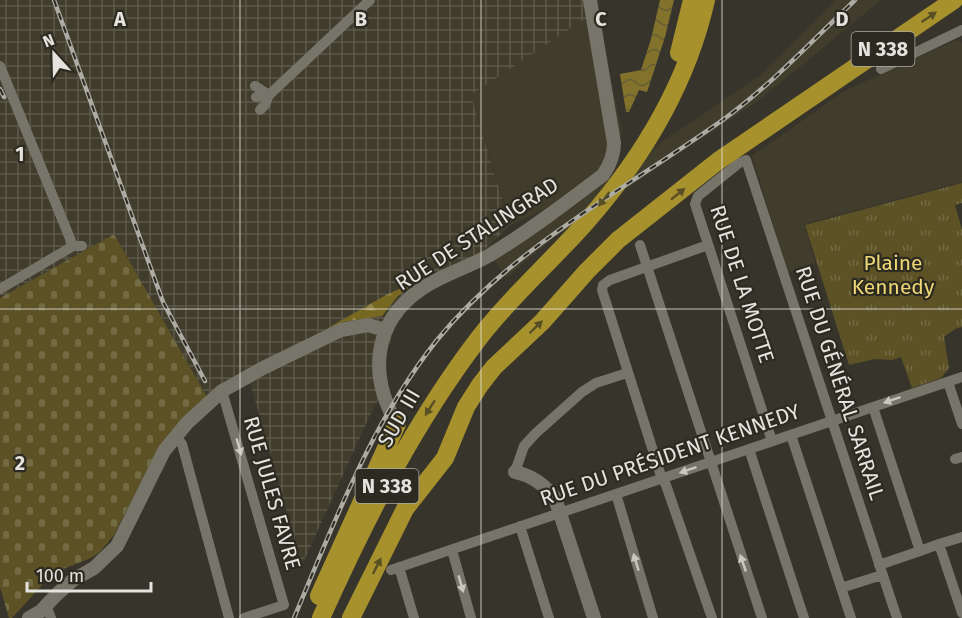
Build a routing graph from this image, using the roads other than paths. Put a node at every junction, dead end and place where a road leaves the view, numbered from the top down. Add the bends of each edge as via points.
1 (370, 0) edge
2 (590, 0) edge
3 (692, 0) edge
4 (706, 0) edge
5 (954, 0) edge
6 (962, 30) edge
7 (0, 66) edge
8 (881, 69) dead end
9 (255, 92) dead end
10 (269, 95) junction
11 (260, 110) dead end
12 (640, 153) junction
13 (746, 160) joint
14 (708, 245) junction
15 (640, 246) dead end
16 (648, 266) junction
17 (0, 289) edge
18 (385, 330) junction
19 (627, 373) junction
20 (962, 377) edge
21 (948, 382) junction
22 (222, 391) junction
23 (873, 407) junction
24 (395, 420) joint
25 (832, 421) junction
26 (962, 424) edge
27 (792, 435) junction
28 (176, 437) junction
29 (772, 441) junction
30 (749, 449) junction
31 (710, 462) junction
32 (515, 472) joint
33 (662, 479) junction
34 (616, 494) junction
35 (561, 513) junction
36 (520, 526) junction
37 (962, 537) edge
38 (939, 544) junction
39 (452, 550) junction
40 (920, 551) junction
41 (881, 570) junction
42 (841, 588) junction
43 (48, 612) edge
44 (962, 613) edge
45 (29, 618) edge
46 (229, 618) edge
47 (244, 618) edge
48 (312, 618) edge
49 (321, 618) edge
50 (351, 618) edge
51 (414, 618) edge
52 (471, 618) edge
53 (549, 618) edge
54 (594, 618) edge
55 (653, 618) edge
56 (712, 618) edge
57 (762, 618) edge
58 (804, 618) edge
59 (851, 618) edge
60 (897, 618) edge

1 - 10 street
2 - 18 street, RUE DE STALINGRAD via 614,150 603,175 489,255 417,291
3 - 12 highway via 669,84
4 - 12 highway, N 338 via 692,51 671,99
50 -> 5 highway, N 338 via 405,509 445,458 466,407 480,385 618,240 718,161
6 - 8 street
7 - 17 street via 78,246
9 - 10 street
10 - 11 street
12 -> 49 highway, SUD III / N 338 via 587,220 479,338 418,426
13 - 14 street, RUE DE LA MOTTE via 698,196 695,204
13 - 25 street, RUE DU GÉNÉRAL SARRAIL
14 - 16 street
14 - 29 street, RUE DE LA MOTTE
15 - 16 street
16 - 19 street via 610,280 602,290
16 - 31 street
18 - 22 street via 368,325 341,330
18 - 24 street via 378,369 382,395
19 - 32 street via 582,392 524,446
19 - 33 street
20 - 21 street, RUE DU PRÉSIDENT KENNEDY
21 -> 23 street, RUE DU PRÉSIDENT KENNEDY
21 - 26 street
22 - 28 street
22 -> 47 street, RUE JULES FAVRE via 284,605
23 - 25 street, RUE DU PRÉSIDENT KENNEDY
23 - 40 street
24 - 48 highway
25 - 27 street, RUE DU PRÉSIDENT KENNEDY
25 - 41 street, RUE DU GÉNÉRAL SARRAIL
27 - 29 street, RUE DU PRÉSIDENT KENNEDY
27 - 42 street
28 - 43 street via 153,470 117,546 94,568 73,580
28 - 46 street via 182,444
29 - 30 street, RUE DU PRÉSIDENT KENNEDY
30 - 31 street, RUE DU PRÉSIDENT KENNEDY
30 - 58 street
31 -> 33 street, RUE DU PRÉSIDENT KENNEDY
57 -> 31 street
32 - 35 street via 531,475 546,486
33 - 34 street, RUE DU PRÉSIDENT KENNEDY
33 - 56 street
34 - 35 street, RUE DU PRÉSIDENT KENNEDY
55 -> 34 street
35 - 36 street, RUE DU PRÉSIDENT KENNEDY
35 - 54 street
36 - 39 street, RUE DU PRÉSIDENT KENNEDY
36 - 53 street
37 - 38 street
38 - 40 street
38 - 44 street
39 - 51 street, RUE DU PRÉSIDENT KENNEDY via 395,569
39 -> 52 street
40 - 41 street
41 - 42 street
41 - 60 street, RUE DU GÉNÉRAL SARRAIL
42 - 59 street
43 - 45 street

